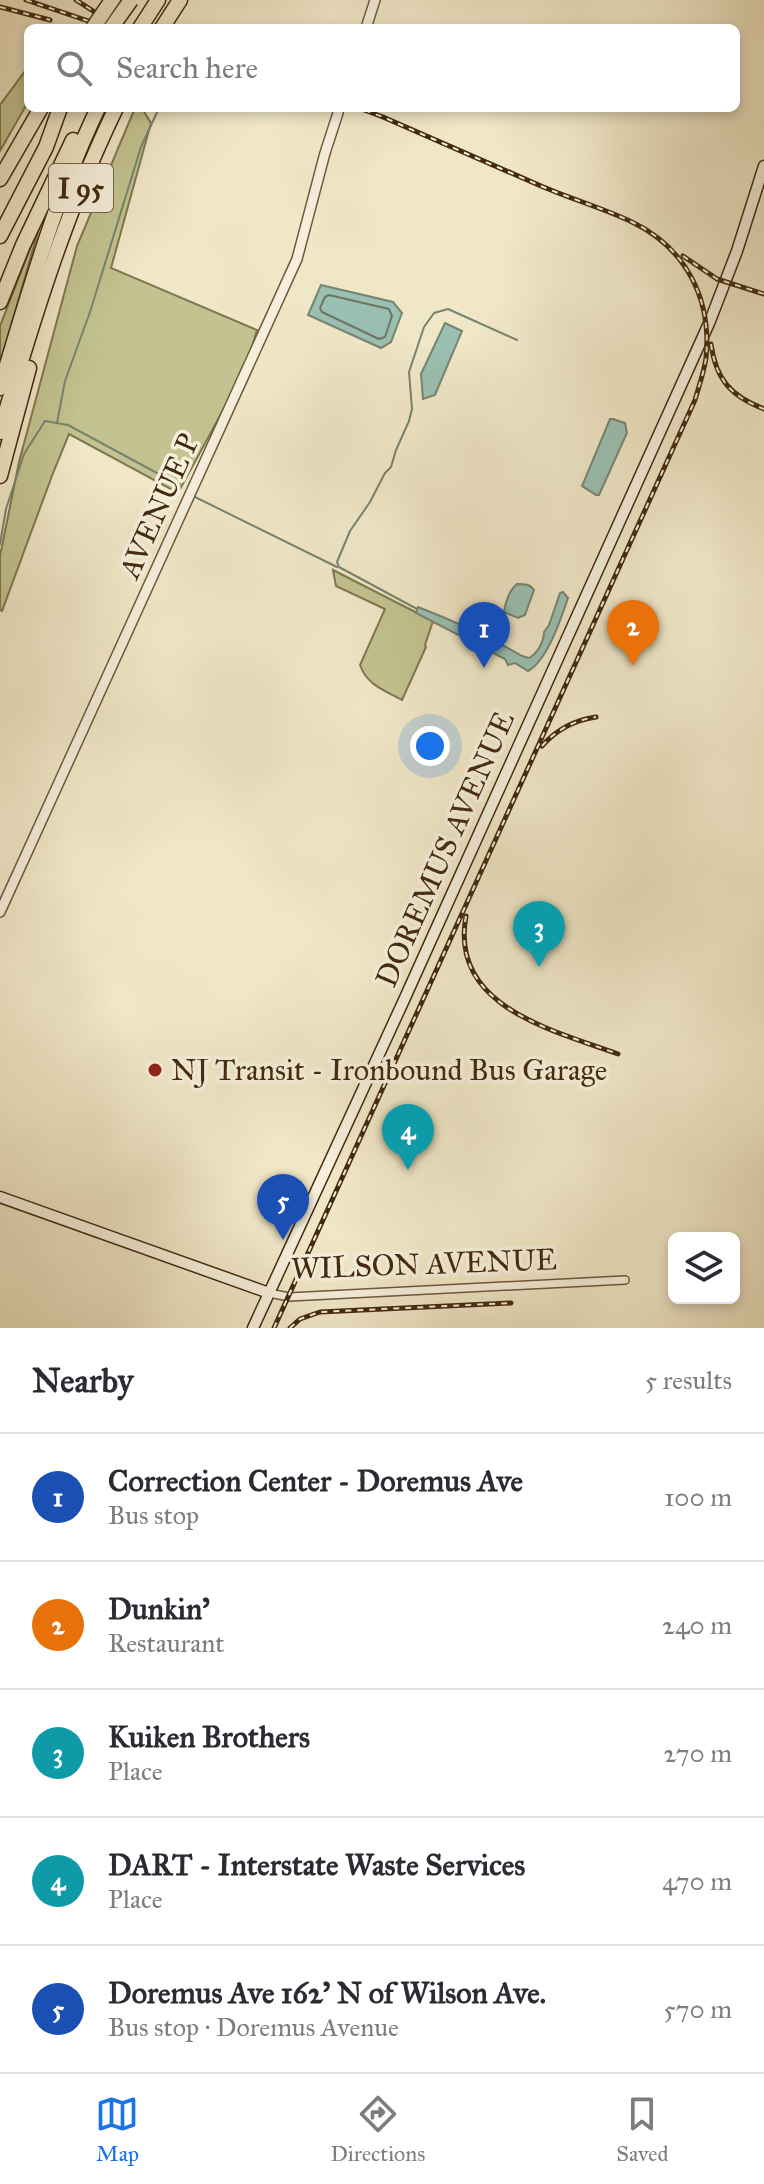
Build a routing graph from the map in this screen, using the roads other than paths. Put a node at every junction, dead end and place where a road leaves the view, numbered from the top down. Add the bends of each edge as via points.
1 (112, 0) edge
2 (131, 0) edge
3 (158, 0) edge
4 (179, 0) edge
5 (375, 0) edge
6 (96, 24) edge
7 (114, 24) edge
8 (143, 24) edge
9 (164, 24) edge
10 (367, 24) edge
11 (39, 112) edge
12 (58, 112) edge
13 (59, 112) edge
14 (88, 112) edge
15 (96, 112) edge
16 (114, 112) edge
17 (338, 113) dead end
18 (764, 166) edge
19 (0, 179) edge
20 (0, 213) edge
21 (0, 236) edge
22 (52, 270) junction
23 (0, 302) edge
24 (0, 388) edge
25 (0, 432) edge
26 (0, 476) edge
27 (0, 912) edge
28 (0, 1197) edge
29 (625, 1280) dead end
30 (269, 1293) junction
31 (253, 1328) edge

1 - 6 highway, bridge
2 - 7 highway, bridge
3 - 8 highway
4 - 9 highway
5 - 10 street
11 - 19 highway, I 95
12 - 20 highway, I 95
13 - 21 highway
14 - 23 highway, I 95
15 - 24 highway, I 95 via 46,236
16 - 22 highway, I 95
17 - 27 street, AVENUE P via 297,259
18 - 30 main road, DOREMUS AVENUE via 708,325
22 - 25 highway, I 95
22 - 26 highway, I 95
28 - 30 main road, WILSON AVENUE
29 - 30 street, WILSON AVENUE via 289,1297
30 - 31 main road, DOREMUS AVENUE

